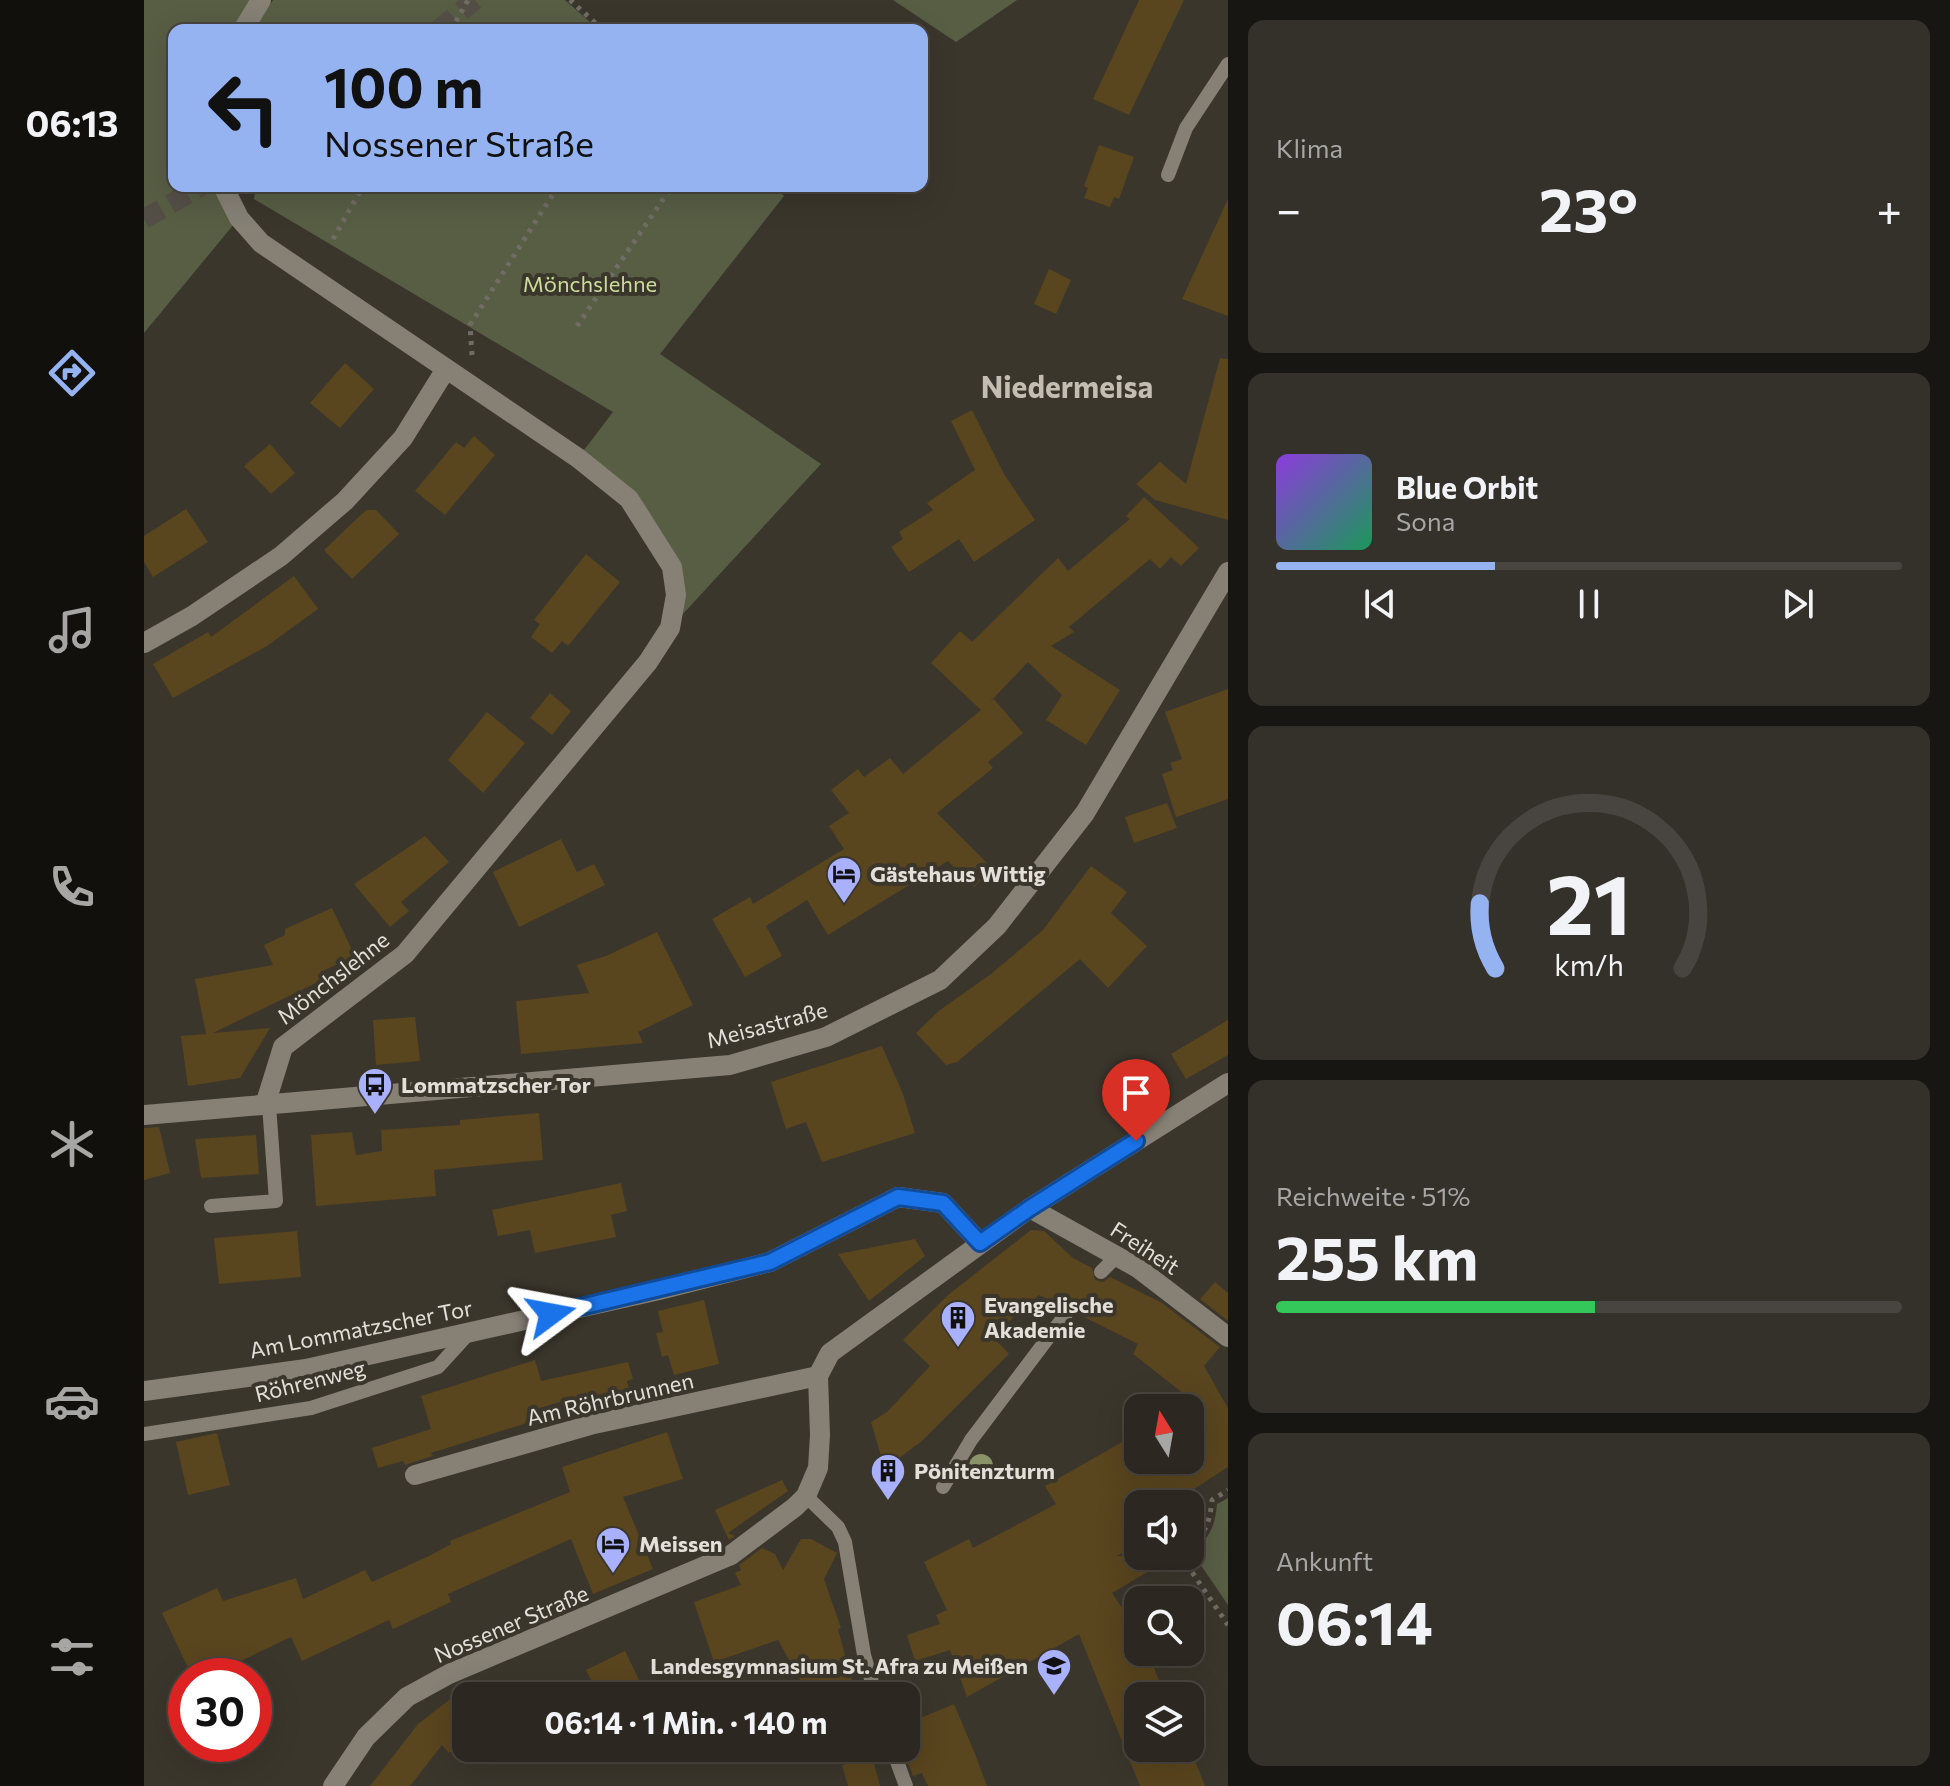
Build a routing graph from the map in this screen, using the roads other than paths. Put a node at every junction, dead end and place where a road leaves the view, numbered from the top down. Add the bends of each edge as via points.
1 (261, 0) edge
2 (247, 24) edge
3 (1228, 64) edge
4 (1168, 175) dead end
5 (226, 192) edge
6 (446, 369) junction
7 (1228, 572) edge
8 (144, 643) edge
9 (1228, 1083) edge
10 (267, 1105) junction
11 (144, 1115) edge
12 (211, 1206) dead end
13 (1030, 1208) junction
14 (980, 1243) junction
15 (1117, 1256) junction
16 (1101, 1272) dead end
17 (1069, 1310) dead end
18 (469, 1333) junction
19 (1228, 1337) edge
20 (818, 1376) junction
21 (144, 1391) edge
22 (144, 1434) edge
23 (415, 1475) dead end
24 (943, 1487) dead end
25 (806, 1496) junction
26 (872, 1682) edge
27 (897, 1762) edge
28 (333, 1786) edge
29 (906, 1786) edge

1 - 2 street
3 - 4 lane via 1186,128
5 - 6 street, Mönchslehne via 261,243
6 - 8 street via 403,438 345,501 281,556
6 - 10 street, Mönchslehne via 629,499 672,567 676,595 670,628 648,662 405,954 283,1047
7 - 10 street, Meisastraße via 1085,813 997,926 940,980 826,1037 730,1065
9 - 13 street
10 - 11 street, Meisastraße
10 - 12 lane via 276,1201
13 - 14 street
13 - 15 street, Freiheit
14 - 18 street, Am Lommatzscher Tor via 943,1203 898,1197 770,1262
14 - 20 street via 830,1353
15 - 16 lane
15 - 19 street, Freiheit
17 - 24 lane via 971,1440
18 - 21 street, Am Lommatzscher Tor via 306,1369
18 - 22 lane, Röhrenweg via 438,1367 311,1408
20 - 23 street, Am Röhrbrunnen via 594,1424
20 - 25 street via 818,1468
25 - 26 lane via 838,1527 845,1542
25 - 28 street, Nossener Straße via 731,1555 449,1674 407,1697 366,1737
27 - 29 lane

